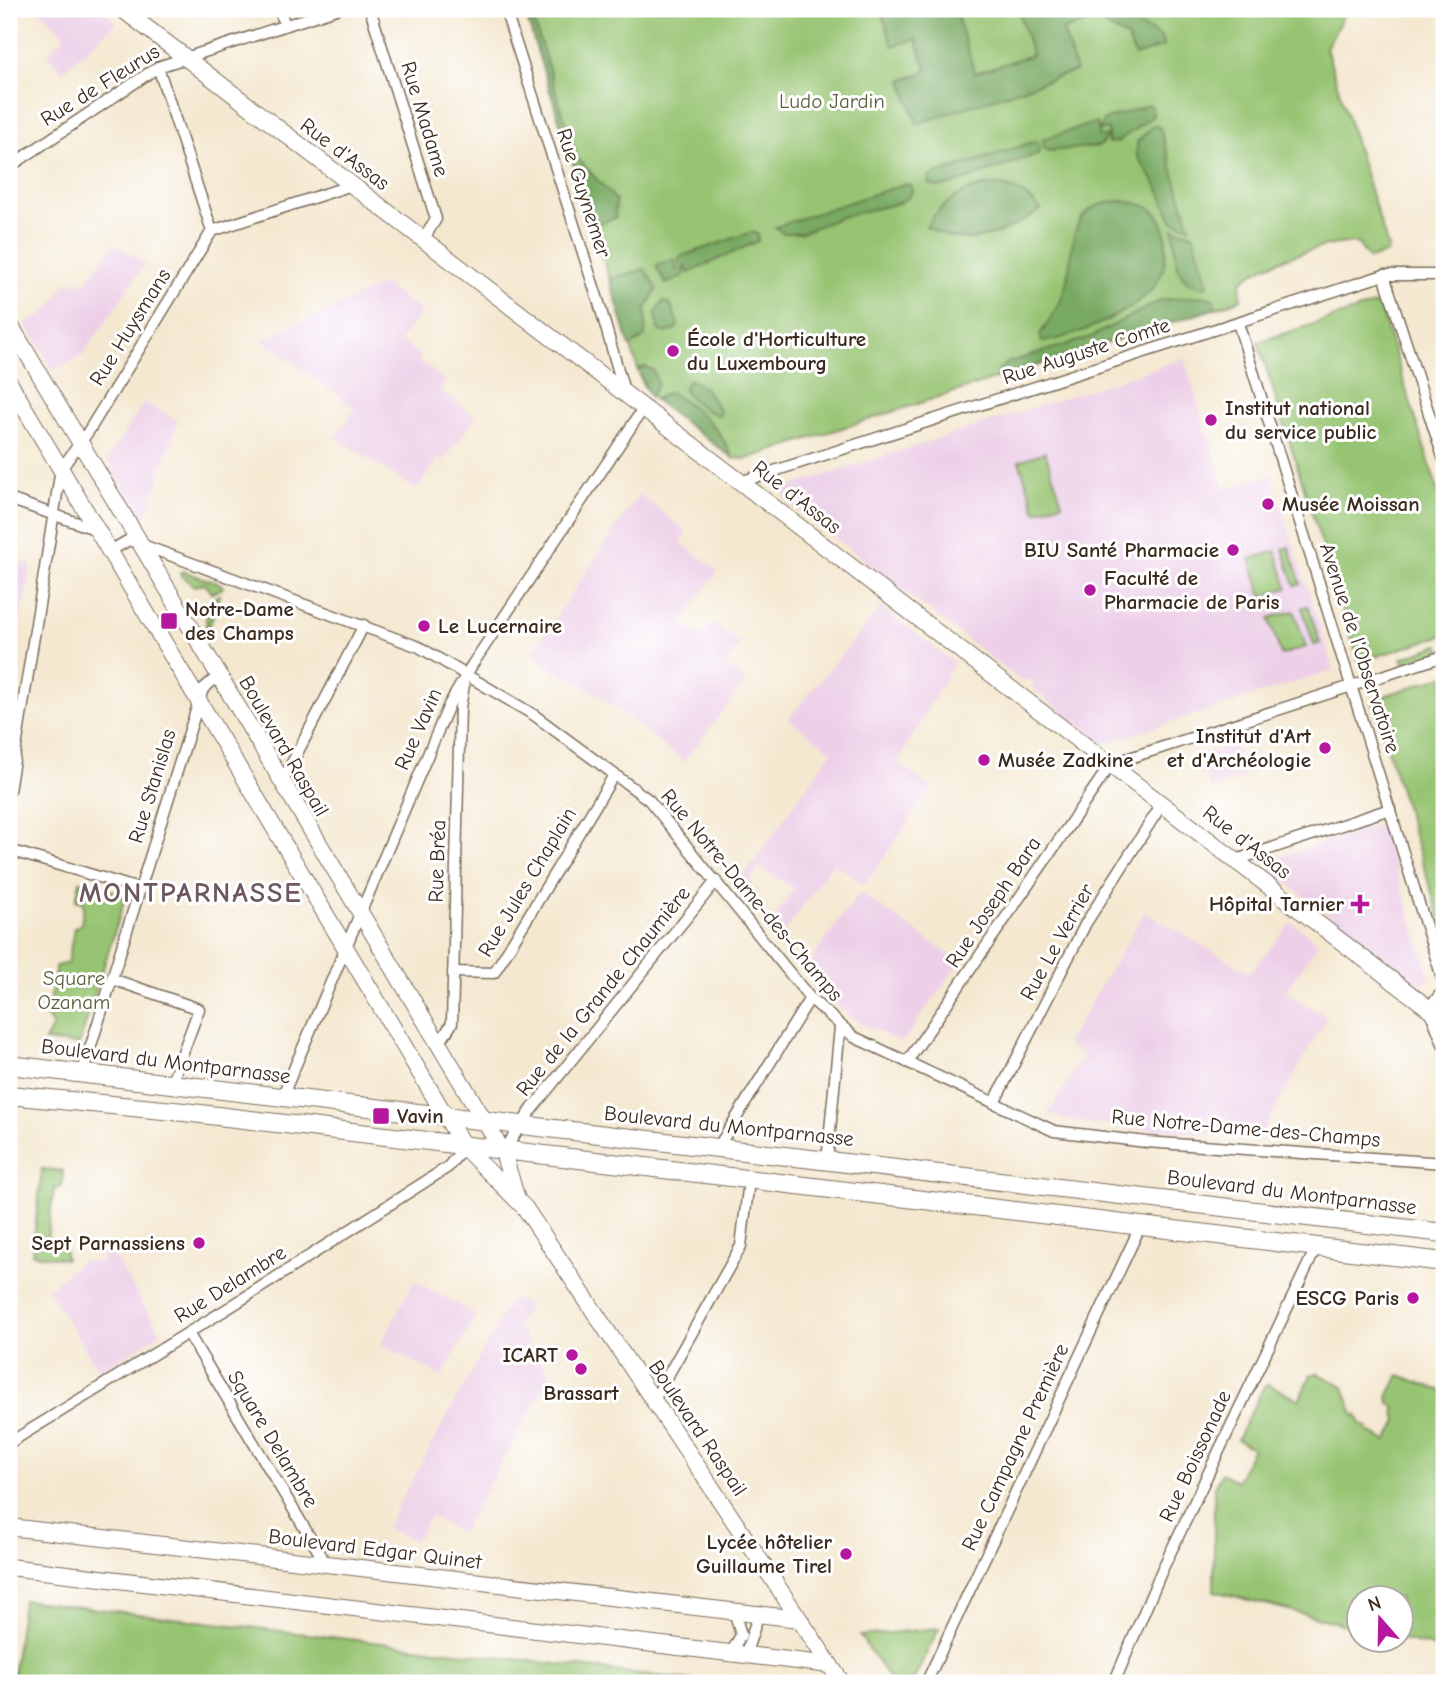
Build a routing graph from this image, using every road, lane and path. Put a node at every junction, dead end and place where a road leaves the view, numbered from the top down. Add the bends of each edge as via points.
1 (122, 9) edge
2 (279, 9) edge
3 (336, 9) edge
4 (370, 9) edge
5 (505, 9) edge
6 (285, 25) junction
7 (184, 58) junction
8 (158, 67) junction
9 (9, 167) edge
10 (352, 185) junction
11 (212, 231) junction
12 (425, 239) junction
13 (1384, 275) junction
14 (1444, 275) edge
15 (9, 323) edge
16 (1238, 323) junction
17 (9, 382) edge
18 (624, 391) junction
19 (645, 406) junction
20 (80, 443) junction
21 (1444, 457) edge
22 (61, 470) junction
23 (743, 481) junction
24 (9, 499) edge
25 (54, 513) junction
26 (95, 528) junction
27 (140, 544) junction
28 (110, 551) junction
29 (363, 625) junction
30 (1444, 656) edge
31 (466, 674) junction
32 (218, 676) junction
33 (1352, 687) junction
34 (199, 701) junction
35 (1111, 764) junction
36 (614, 775) junction
37 (281, 784) junction
38 (9, 791) edge
39 (1162, 804) junction
40 (1390, 809) junction
41 (9, 850) edge
42 (1236, 860) junction
43 (716, 881) junction
44 (139, 889) junction
45 (359, 914) junction
46 (347, 946) junction
47 (453, 972) junction
48 (112, 979) junction
49 (1444, 984) edge
50 (1444, 990) edge
51 (810, 998) junction
52 (1429, 1008) junction
53 (1444, 1020) edge
54 (840, 1027) junction
55 (438, 1046) junction
56 (1444, 1046) edge
57 (907, 1062) junction
58 (9, 1065) edge
59 (82, 1074) junction
60 (171, 1084) junction
61 (9, 1095) edge
62 (282, 1097) junction
63 (994, 1103) junction
64 (446, 1116) junction
65 (483, 1120) junction
66 (520, 1125) junction
67 (464, 1147) junction
68 (717, 1149) junction
69 (503, 1152) junction
70 (827, 1161) junction
71 (1444, 1163) edge
72 (749, 1181) junction
73 (516, 1198) junction
74 (1140, 1227) junction
75 (1444, 1233) edge
76 (1316, 1248) junction
77 (1444, 1262) edge
78 (188, 1333) junction
79 (654, 1400) junction
80 (9, 1443) edge
81 (9, 1527) edge
82 (326, 1564) junction
83 (9, 1567) edge
84 (735, 1614) junction
85 (758, 1616) junction
86 (799, 1619) junction
87 (738, 1655) junction
88 (830, 1665) junction
89 (842, 1683) edge
90 (926, 1683) edge
91 (1114, 1683) edge

1 - 7 street, Rue d'Assas
2 - 6 street
3 - 6 street, Rue de Fleurus
4 - 12 street, Rue Madame via 436,219
5 - 18 street, Rue Guynemer
6 - 7 street, Rue de Fleurus
7 - 8 street, Rue de Fleurus
7 - 10 street, Rue d'Assas
8 - 9 street, Rue de Fleurus
8 - 11 street
10 - 11 street
10 - 12 street, Rue d'Assas
11 - 20 street, Rue Huysmans
12 - 18 street, Rue d'Assas
13 - 14 street, Rue Auguste Comte
13 - 16 street, Rue Auguste Comte
13 - 21 street
15 - 20 street, Boulevard Raspail
16 - 23 street, Rue Auguste Comte
16 - 33 street, Avenue de l'Observatoire
17 - 22 street, Boulevard Raspail
18 - 19 street, Rue d'Assas
19 - 23 street, Rue d'Assas
19 - 31 street, Rue Vavin
20 - 22 street, Rue Huysmans
20 - 27 street, Boulevard Raspail
22 - 25 street
22 - 26 street, Boulevard Raspail
23 - 35 street, Rue d'Assas
24 - 25 street
25 - 26 street
25 - 38 street
26 - 28 street, Boulevard Raspail
27 - 28 street via 129,541
27 - 29 street, Rue Notre-Dame-des-Champs
27 - 32 street, Boulevard Raspail
28 - 34 street, Boulevard Raspail
29 - 31 street, Rue Notre-Dame-des-Champs
29 - 37 street
30 - 33 street
31 - 36 street, Rue Notre-Dame-des-Champs via 534,715
31 - 45 street, Rue Vavin
31 - 47 street, Rue Bréa via 460,708
32 - 34 street, Rue Stanislas via 203,689
32 - 37 street, Boulevard Raspail
33 - 35 street
33 - 40 street, Avenue de l'Observatoire
34 - 44 street, Rue Stanislas
34 - 46 street, Boulevard Raspail
35 - 39 street, Rue d'Assas
35 - 57 street, Rue Joseph Bara
36 - 43 street, Rue Notre-Dame-des-Champs via 649,800
36 - 47 street, Rue Jules Chaplain via 494,973
37 - 45 street, Boulevard Raspail
39 - 42 street, Rue d'Assas
39 - 63 street, Rue Le Verrier via 1086,923
40 - 42 street
40 - 49 street, Avenue de l'Observatoire
41 - 44 street
42 - 52 street, Rue d'Assas
43 - 51 street, Rue Notre-Dame-des-Champs
43 - 66 street, Rue de la Grande Chaumière
44 - 48 street, Rue Stanislas
45 - 46 street, Rue Vavin
45 - 55 street, Boulevard Raspail
46 - 62 street, Rue Vavin
46 - 64 street, Boulevard Raspail
47 - 55 street, Rue Bréa via 452,1023
48 - 59 street, Rue Stanislas
48 - 60 street via 199,1009
50 - 52 street
51 - 54 street, Rue Notre-Dame-des-Champs
51 - 68 street
52 - 53 street, Rue d'Assas
52 - 56 street
54 - 57 street, Rue Notre-Dame-des-Champs
54 - 70 street
55 - 65 street, Boulevard Raspail
57 - 63 street, Rue Notre-Dame-des-Champs
58 - 59 main road, Boulevard du Montparnasse
59 - 60 main road, Boulevard du Montparnasse
60 - 62 main road, Boulevard du Montparnasse
61 - 67 main road
62 - 64 main road, Boulevard du Montparnasse
63 - 71 street, Rue Notre-Dame-des-Champs via 1067,1132
64 - 65 main road, Boulevard du Montparnasse
64 - 67 street, Boulevard Raspail
65 - 66 main road, Boulevard du Montparnasse
65 - 69 street, Boulevard Raspail
66 - 68 main road, Boulevard du Montparnasse
66 - 69 street
67 - 69 main road
67 - 73 street, Boulevard Raspail
67 - 78 street, Rue Delambre via 448,1167
68 - 70 main road, Boulevard du Montparnasse
69 - 72 main road
69 - 73 street, Boulevard Raspail
70 - 75 main road, Boulevard du Montparnasse
72 - 74 main road
72 - 79 street via 741,1246
73 - 79 street, Boulevard Raspail
74 - 76 main road
74 - 90 street, Rue Campagne Première
76 - 77 main road
76 - 91 street, Rue Boissonade via 1164,1565
78 - 80 street, Rue Delambre
78 - 82 street, Square Delambre
79 - 86 street, Boulevard Raspail
81 - 82 street, Boulevard Edgar Quinet
82 - 84 street, Boulevard Edgar Quinet
83 - 87 street
84 - 85 street, Boulevard Edgar Quinet
84 - 87 street via 741,1635
85 - 86 street, Boulevard Edgar Quinet
85 - 87 street
86 - 88 street, Boulevard Raspail
87 - 88 street
88 - 89 street, Boulevard Raspail

